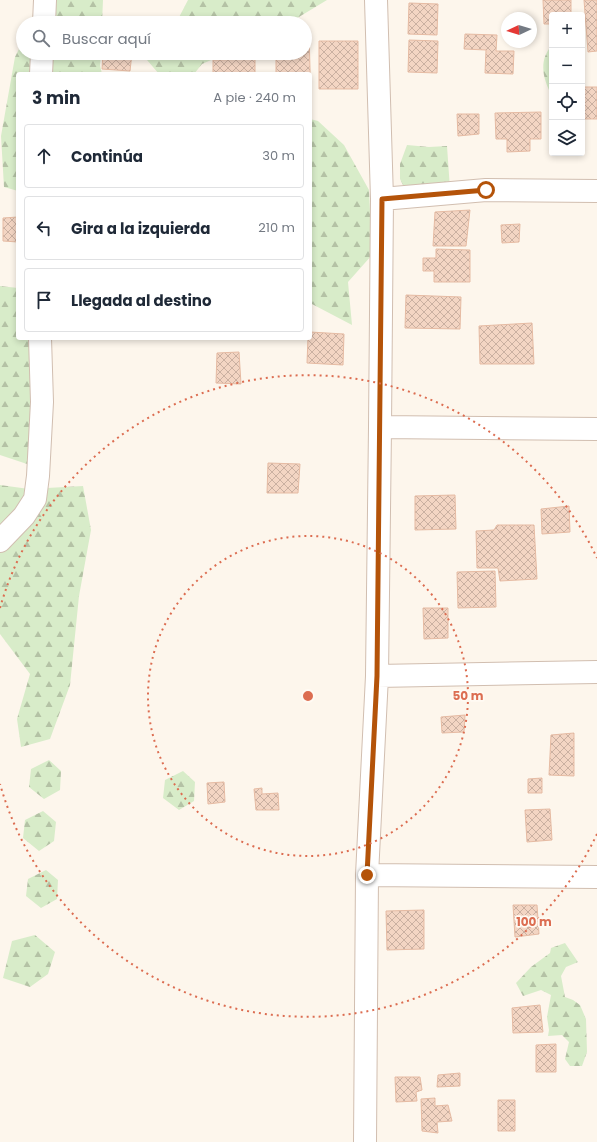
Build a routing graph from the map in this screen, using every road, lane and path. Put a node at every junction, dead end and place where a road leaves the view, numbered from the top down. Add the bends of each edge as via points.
1 (44, 0) edge
2 (376, 0) edge
3 (44, 16) edge
4 (42, 60) edge
5 (41, 72) edge
6 (597, 191) edge
7 (382, 199) junction
8 (40, 340) edge
9 (380, 427) junction
10 (597, 428) edge
11 (0, 541) edge
12 (597, 672) edge
13 (377, 676) junction
14 (367, 875) junction
15 (597, 877) edge
16 (365, 1142) edge

1 - 3 street
2 - 7 street
4 - 5 street
6 - 7 street via 486,190
7 - 9 street
8 - 11 street via 42,402 35,499 24,516
9 - 10 street
9 - 13 street
12 - 13 street
13 - 14 street
14 - 15 street
14 - 16 street

